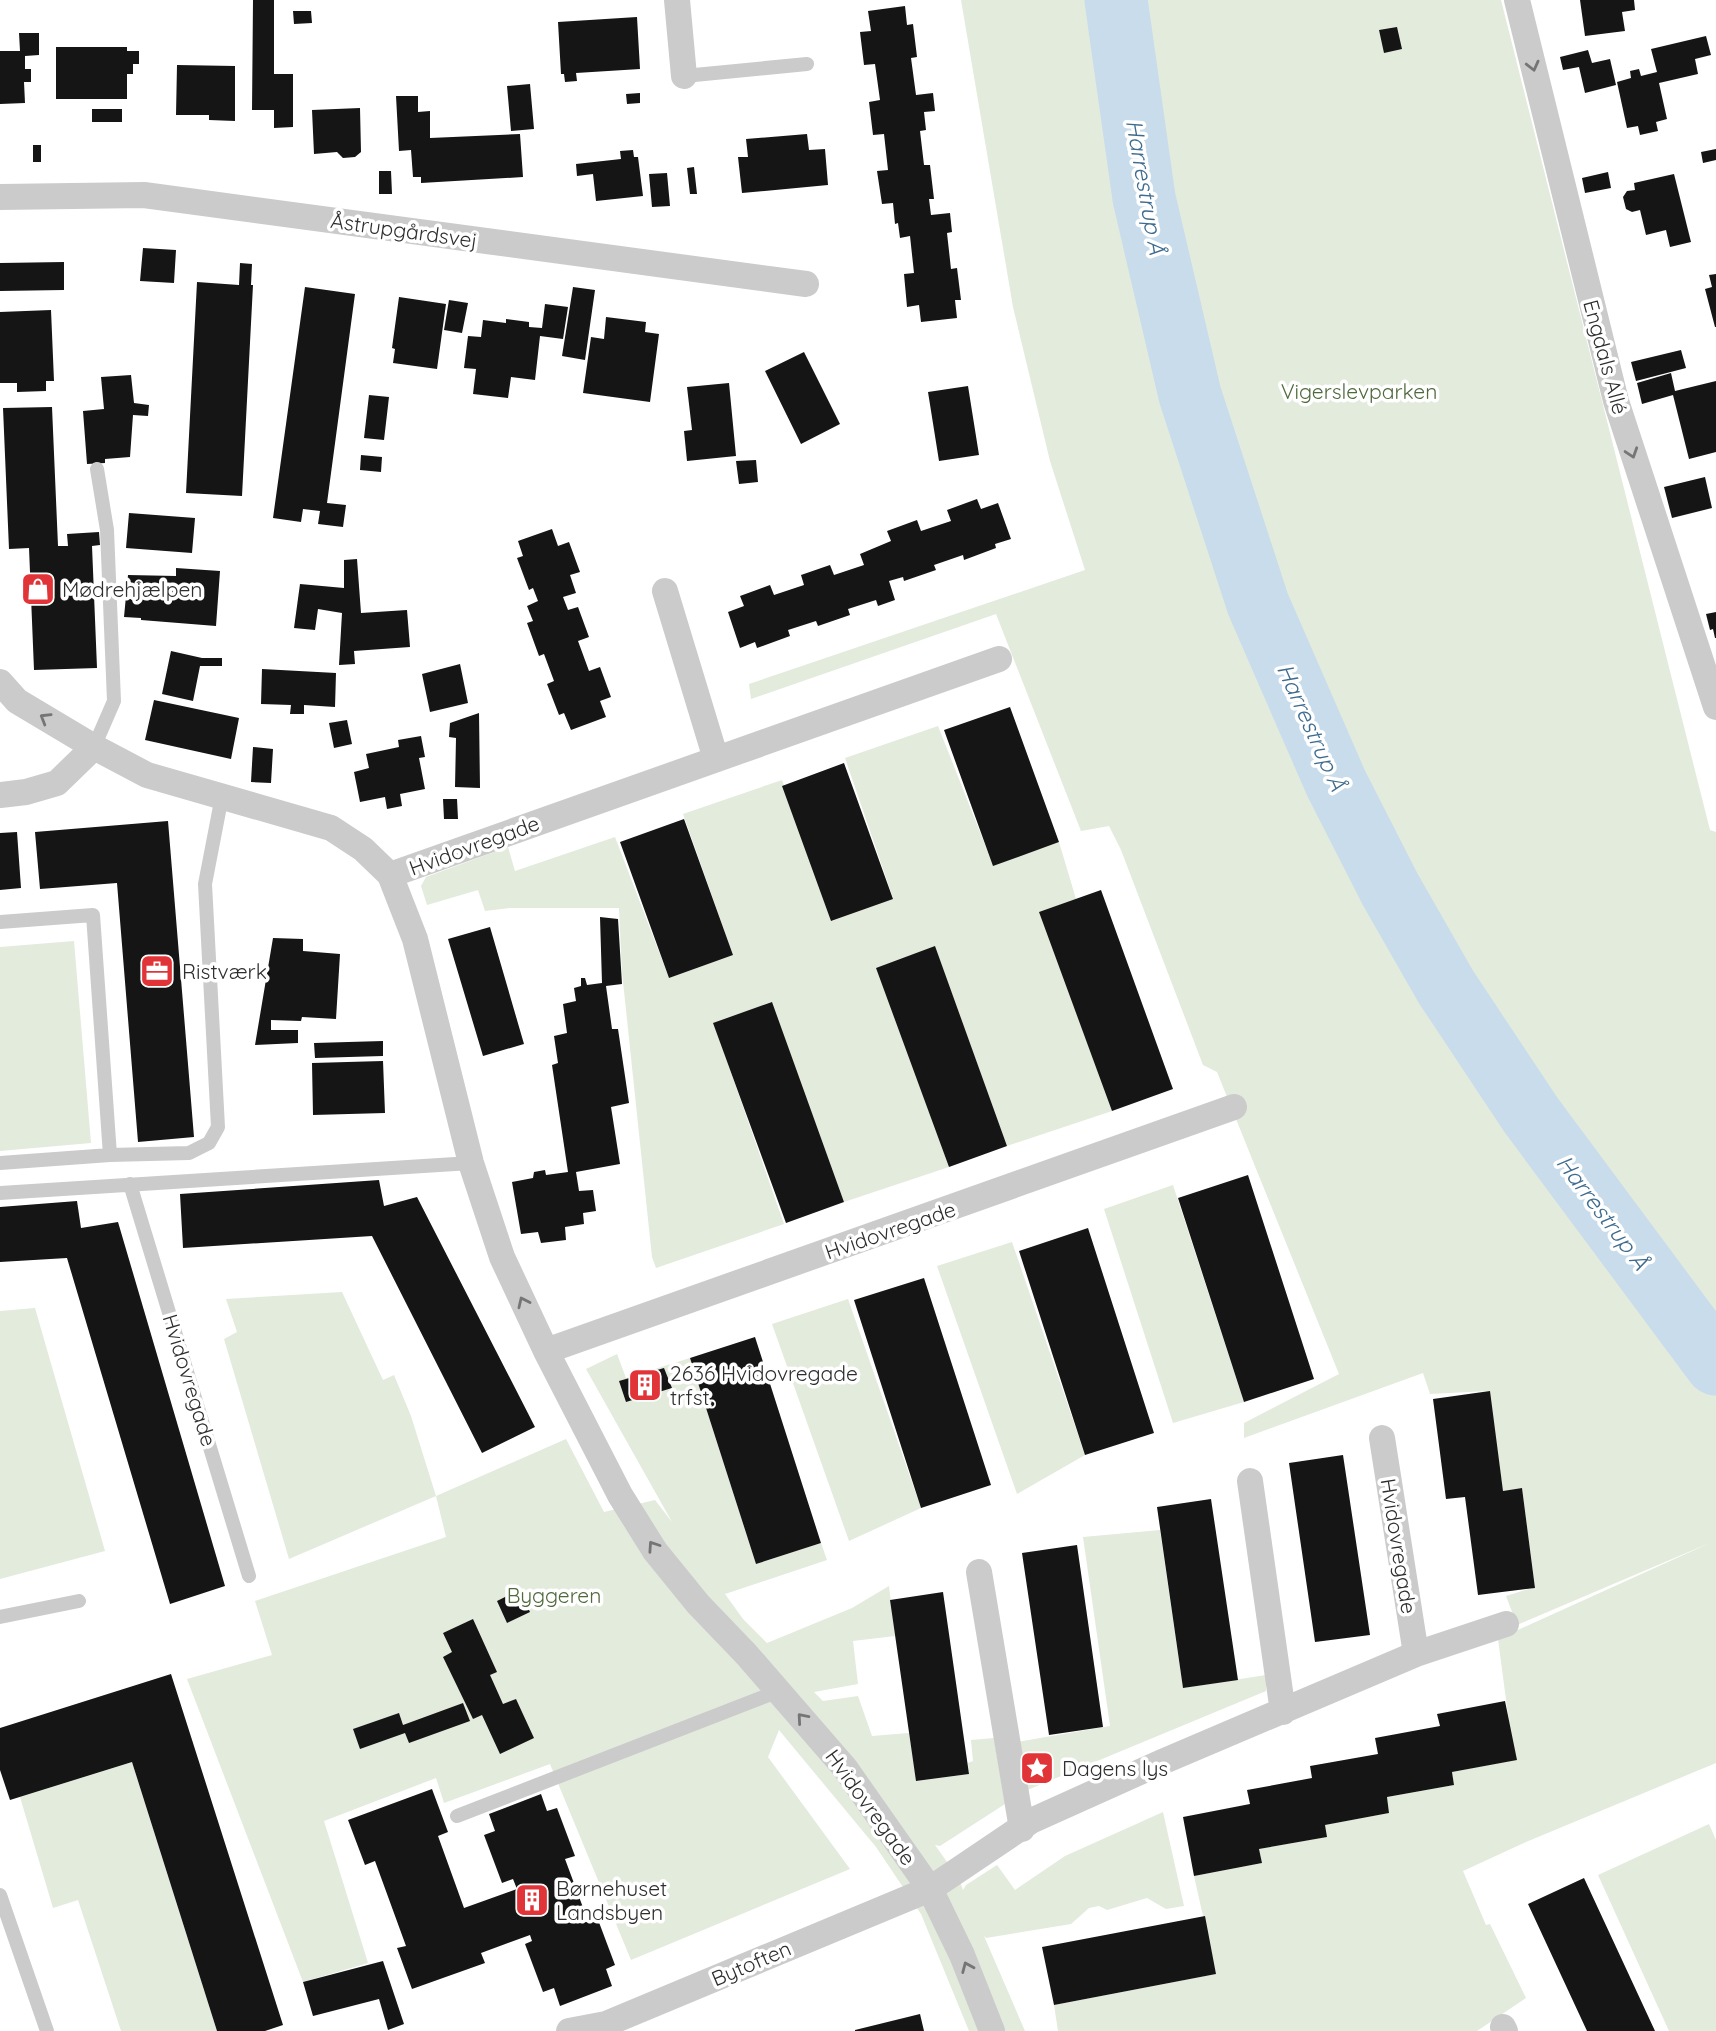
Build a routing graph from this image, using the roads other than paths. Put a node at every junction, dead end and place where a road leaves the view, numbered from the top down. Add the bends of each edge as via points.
1 (677, 0) edge
2 (1517, 0) edge
3 (807, 64) dead end
4 (684, 76) joint
5 (0, 197) edge
6 (806, 284) dead end
7 (97, 469) dead end
8 (665, 592) dead end
9 (999, 659) dead end
10 (0, 682) edge
11 (1716, 707) edge
12 (94, 747) junction
13 (716, 759) junction
14 (0, 794) edge
15 (222, 796) junction
16 (390, 875) junction
17 (0, 922) edge
18 (1234, 1107) dead end
19 (110, 1155) junction
20 (0, 1163) edge
21 (471, 1163) junction
22 (130, 1184) junction
23 (0, 1193) edge
24 (546, 1351) junction
25 (1382, 1438) dead end
26 (1250, 1481) dead end
27 (979, 1572) dead end
28 (249, 1576) dead end
29 (79, 1601) dead end
30 (0, 1617) edge
31 (1506, 1624) dead end
32 (1416, 1654) junction
33 (779, 1692) junction
34 (1283, 1712) junction
35 (457, 1816) dead end
36 (1022, 1829) junction
37 (930, 1889) junction
38 (0, 1895) edge
39 (47, 2031) edge
40 (569, 2031) edge
41 (992, 2031) edge

1 - 4 street
2 -> 11 street, Engdals Allé via 1616,401
3 - 4 lane
5 - 6 street, Åstrupgårdsvej via 144,195
7 - 12 lane via 107,530 114,701
8 - 13 street
9 - 13 street, Hvidovregade
12 -> 10 street, Hvidovregade via 17,701
12 - 14 street via 57,783
12 - 15 street, Hvidovregade via 147,775
13 - 16 street, Hvidovregade
15 - 16 street, Hvidovregade via 331,828 363,849
15 - 19 lane via 205,884 218,1127 209,1143 189,1153
16 - 21 street, Hvidovregade via 415,939
17 - 19 lane via 93,915
18 - 24 street, Hvidovregade
19 - 20 lane
21 - 22 lane
24 -> 21 street, Hvidovregade via 502,1257
22 - 23 lane
22 - 28 lane, Hvidovregade
33 -> 24 street, Hvidovregade via 655,1551 620,1495
25 - 32 street, Hvidovregade
26 - 34 street
27 - 36 street
29 - 30 lane
31 - 32 street
32 - 34 street
33 - 35 lane
37 -> 33 street, Hvidovregade via 845,1768
34 - 36 street via 1162,1762
36 - 37 street
37 - 40 street, Bytoften via 607,2024
41 -> 37 street, Hvidovregade
38 - 39 lane

